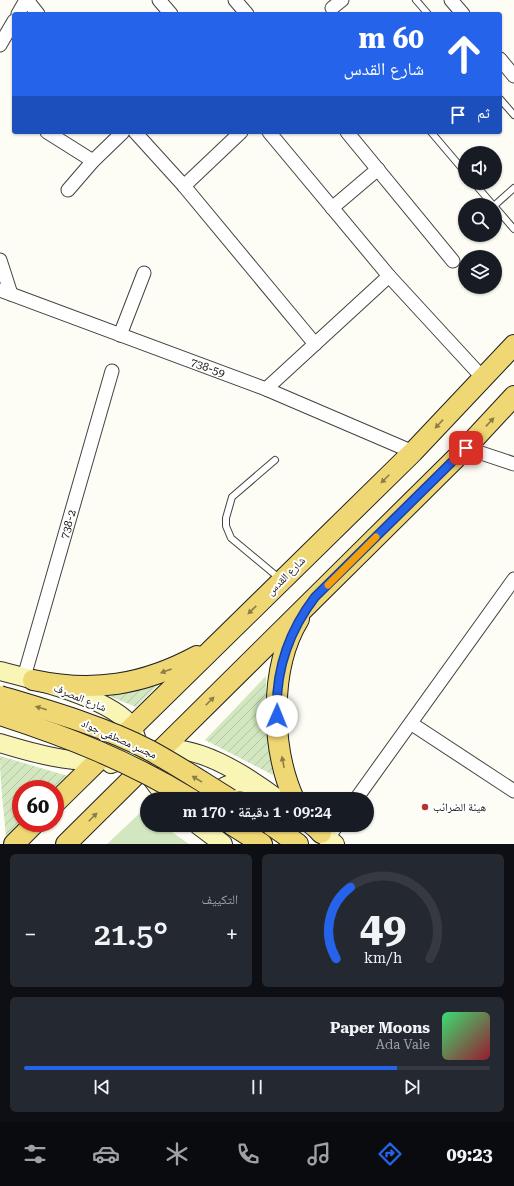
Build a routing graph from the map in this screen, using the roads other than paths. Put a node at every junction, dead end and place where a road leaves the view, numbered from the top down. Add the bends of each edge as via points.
1 (26, 0) edge
2 (159, 0) edge
3 (235, 0) edge
4 (342, 0) edge
5 (416, 0) edge
6 (451, 0) edge
7 (332, 8) dead end
8 (19, 12) edge
9 (36, 12) edge
10 (168, 12) edge
11 (245, 12) edge
12 (426, 12) edge
13 (461, 12) edge
14 (12, 24) edge
15 (0, 45) edge
16 (502, 61) edge
17 (514, 76) edge
18 (502, 101) edge
19 (514, 115) edge
20 (50, 134) edge
21 (121, 134) edge
22 (137, 134) edge
23 (239, 134) edge
24 (271, 134) edge
25 (349, 134) edge
26 (433, 134) edge
27 (93, 161) junction
28 (458, 164) edge
29 (378, 168) junction
30 (184, 186) junction
31 (514, 188) edge
32 (68, 190) dead end
33 (480, 190) edge
34 (487, 198) edge
35 (502, 199) edge
36 (332, 208) junction
37 (502, 215) edge
38 (514, 229) edge
39 (0, 260) edge
40 (453, 261) dead end
41 (144, 273) dead end
42 (389, 276) junction
43 (5, 292) edge
44 (120, 335) junction
45 (315, 344) junction
46 (514, 345) edge
47 (112, 372) dead end
48 (482, 378) junction
49 (266, 390) junction
50 (514, 396) edge
51 (466, 448) junction
52 (412, 452) junction
53 (275, 460) dead end
54 (514, 464) edge
55 (514, 579) edge
56 (282, 581) junction
57 (315, 597) junction
58 (224, 638) junction
59 (0, 671) edge
60 (34, 680) junction
61 (0, 696) edge
62 (164, 697) junction
63 (0, 715) edge
64 (412, 724) junction
65 (132, 728) junction
66 (0, 743) edge
67 (18, 748) junction
68 (145, 754) junction
69 (98, 761) junction
70 (77, 782) junction
71 (514, 791) edge
72 (161, 792) edge
73 (177, 792) edge
74 (218, 792) edge
75 (218, 792) edge
76 (266, 792) edge
77 (267, 792) edge
78 (291, 792) edge
79 (361, 792) edge
80 (64, 794) edge
81 (26, 832) edge
82 (208, 832) edge
83 (214, 832) edge
84 (243, 832) edge
85 (281, 832) edge
86 (14, 844) edge
87 (66, 844) edge
88 (225, 844) edge
89 (262, 844) edge
90 (298, 844) edge

1 - 8 street
1 - 9 street
2 - 10 street
3 - 11 street
4 - 7 street
5 - 12 lane
6 - 13 street
14 - 15 street
16 - 17 street
18 - 19 lane
20 - 27 street
21 - 27 street
22 - 30 street
23 - 30 street
24 - 36 street
25 - 29 street
26 - 28 lane
27 - 32 street
29 - 36 street
29 - 40 street
30 - 45 street
31 - 35 lane
33 - 34 lane
36 - 42 street
37 - 38 lane
39 - 43 street
41 - 44 street
42 - 45 street
42 - 48 street
43 - 44 street, 738-59
44 - 49 street, 738-59
45 - 49 street
46 - 48 main road, شارع القدس
47 - 60 street, 738-2
48 -> 52 main road, شارع القدس
49 - 52 street, 738-59
51 -> 50 main road
51 - 54 street
51 - 57 main road
52 -> 56 main road, شارع القدس
53 - 56 lane via 232,497 226,526 231,538
55 - 64 street
56 -> 58 main road, شارع القدس
68 -> 57 main road via 182,729
78 -> 57 main road via 280,745 277,706 279,684 291,637
58 -> 60 main road via 185,662 134,680 89,687 57,685
58 - 62 main road, شارع القدس
59 - 60 street, شارع المصرف
60 - 65 street, شارع المصرف via 104,706 117,713
60 - 67 street via 58,691 69,702 73,717 70,732 60,744 46,750
74 -> 61 main road, مجسر مصطفى جواد, bridge via 142,747 108,732
62 - 65 main road, شارع القدس
62 - 68 street via 147,722 144,731
63 - 73 main road, مجسر مصطفى جواد, bridge via 101,750
64 - 71 street
64 - 79 street
65 - 68 street
65 - 69 main road, شارع القدس
66 - 67 street
67 - 69 street via 72,760
68 - 69 street
68 - 70 street via 109,764
68 - 72 street via 152,780
68 - 77 street via 181,750 204,756
87 -> 68 main road via 120,790
69 - 70 main road, شارع القدس
70 - 80 main road, شارع القدس
75 - 76 street via 235,782 251,784
81 - 86 main road
82 - 88 street
83 - 88 street
84 - 89 main road
85 - 90 main road

